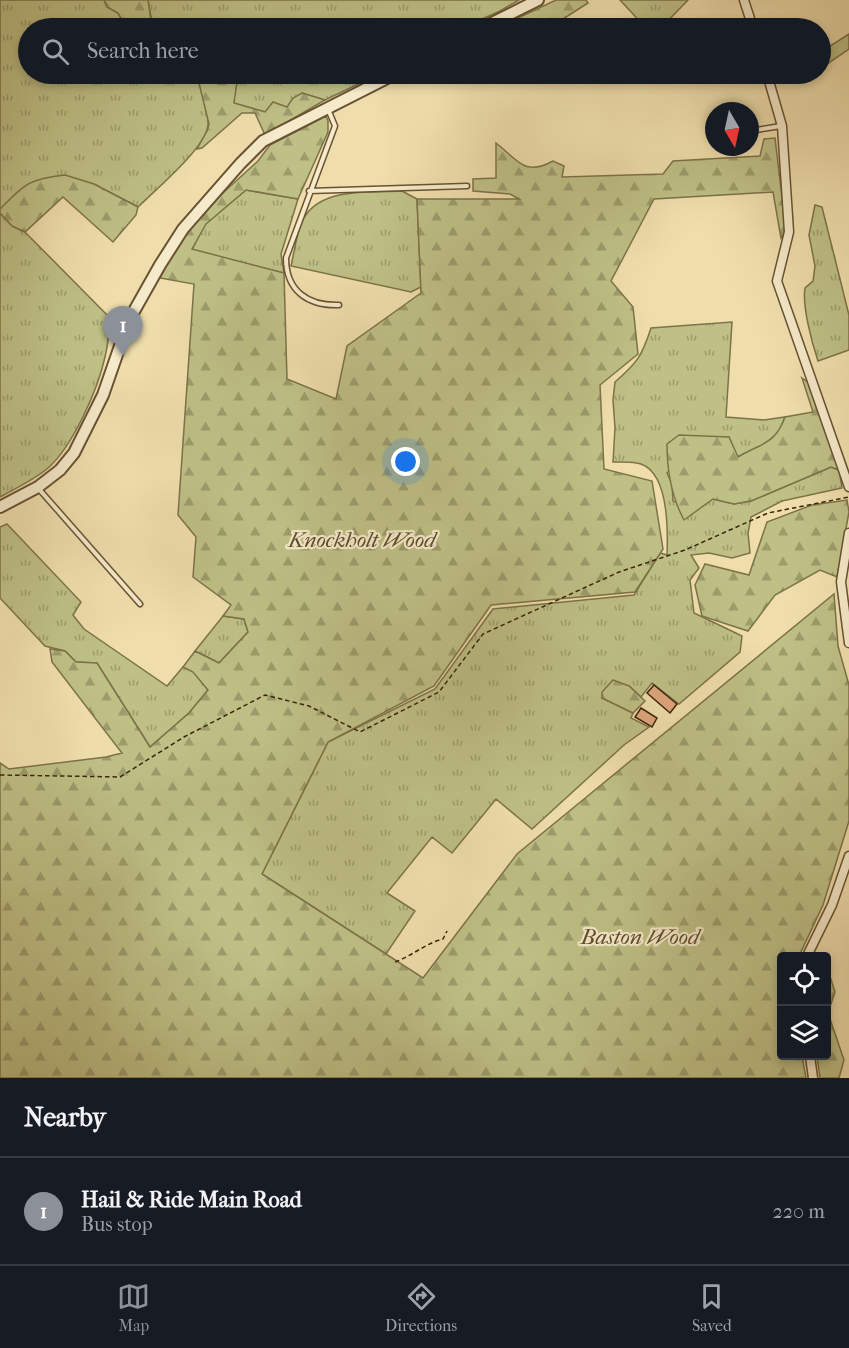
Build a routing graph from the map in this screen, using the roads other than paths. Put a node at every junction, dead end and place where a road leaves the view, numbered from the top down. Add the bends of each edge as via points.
1 (538, 0) edge
2 (744, 0) edge
3 (502, 18) edge
4 (750, 18) edge
5 (375, 84) edge
6 (770, 84) edge
7 (328, 108) junction
8 (782, 126) junction
9 (759, 130) edge
10 (467, 186) dead end
11 (309, 191) junction
12 (339, 305) dead end
13 (849, 486) edge
14 (38, 487) junction
15 (0, 507) edge
16 (849, 533) edge
17 (140, 604) dead end
18 (849, 643) edge
19 (849, 856) edge
20 (809, 952) edge
21 (811, 1060) edge
22 (813, 1078) edge

1 - 3 street
2 - 4 street
5 - 7 street
6 - 8 street
7 - 11 lane via 335,126
7 - 14 street via 263,141 183,229 129,320 103,395 74,453
8 - 9 lane
8 - 13 street via 789,232 777,281
10 - 11 lane
11 - 12 lane via 286,258 286,271 294,289 307,299 322,305
14 - 15 street
14 - 17 lane
16 - 18 street via 841,582
19 - 20 street
21 - 22 street

